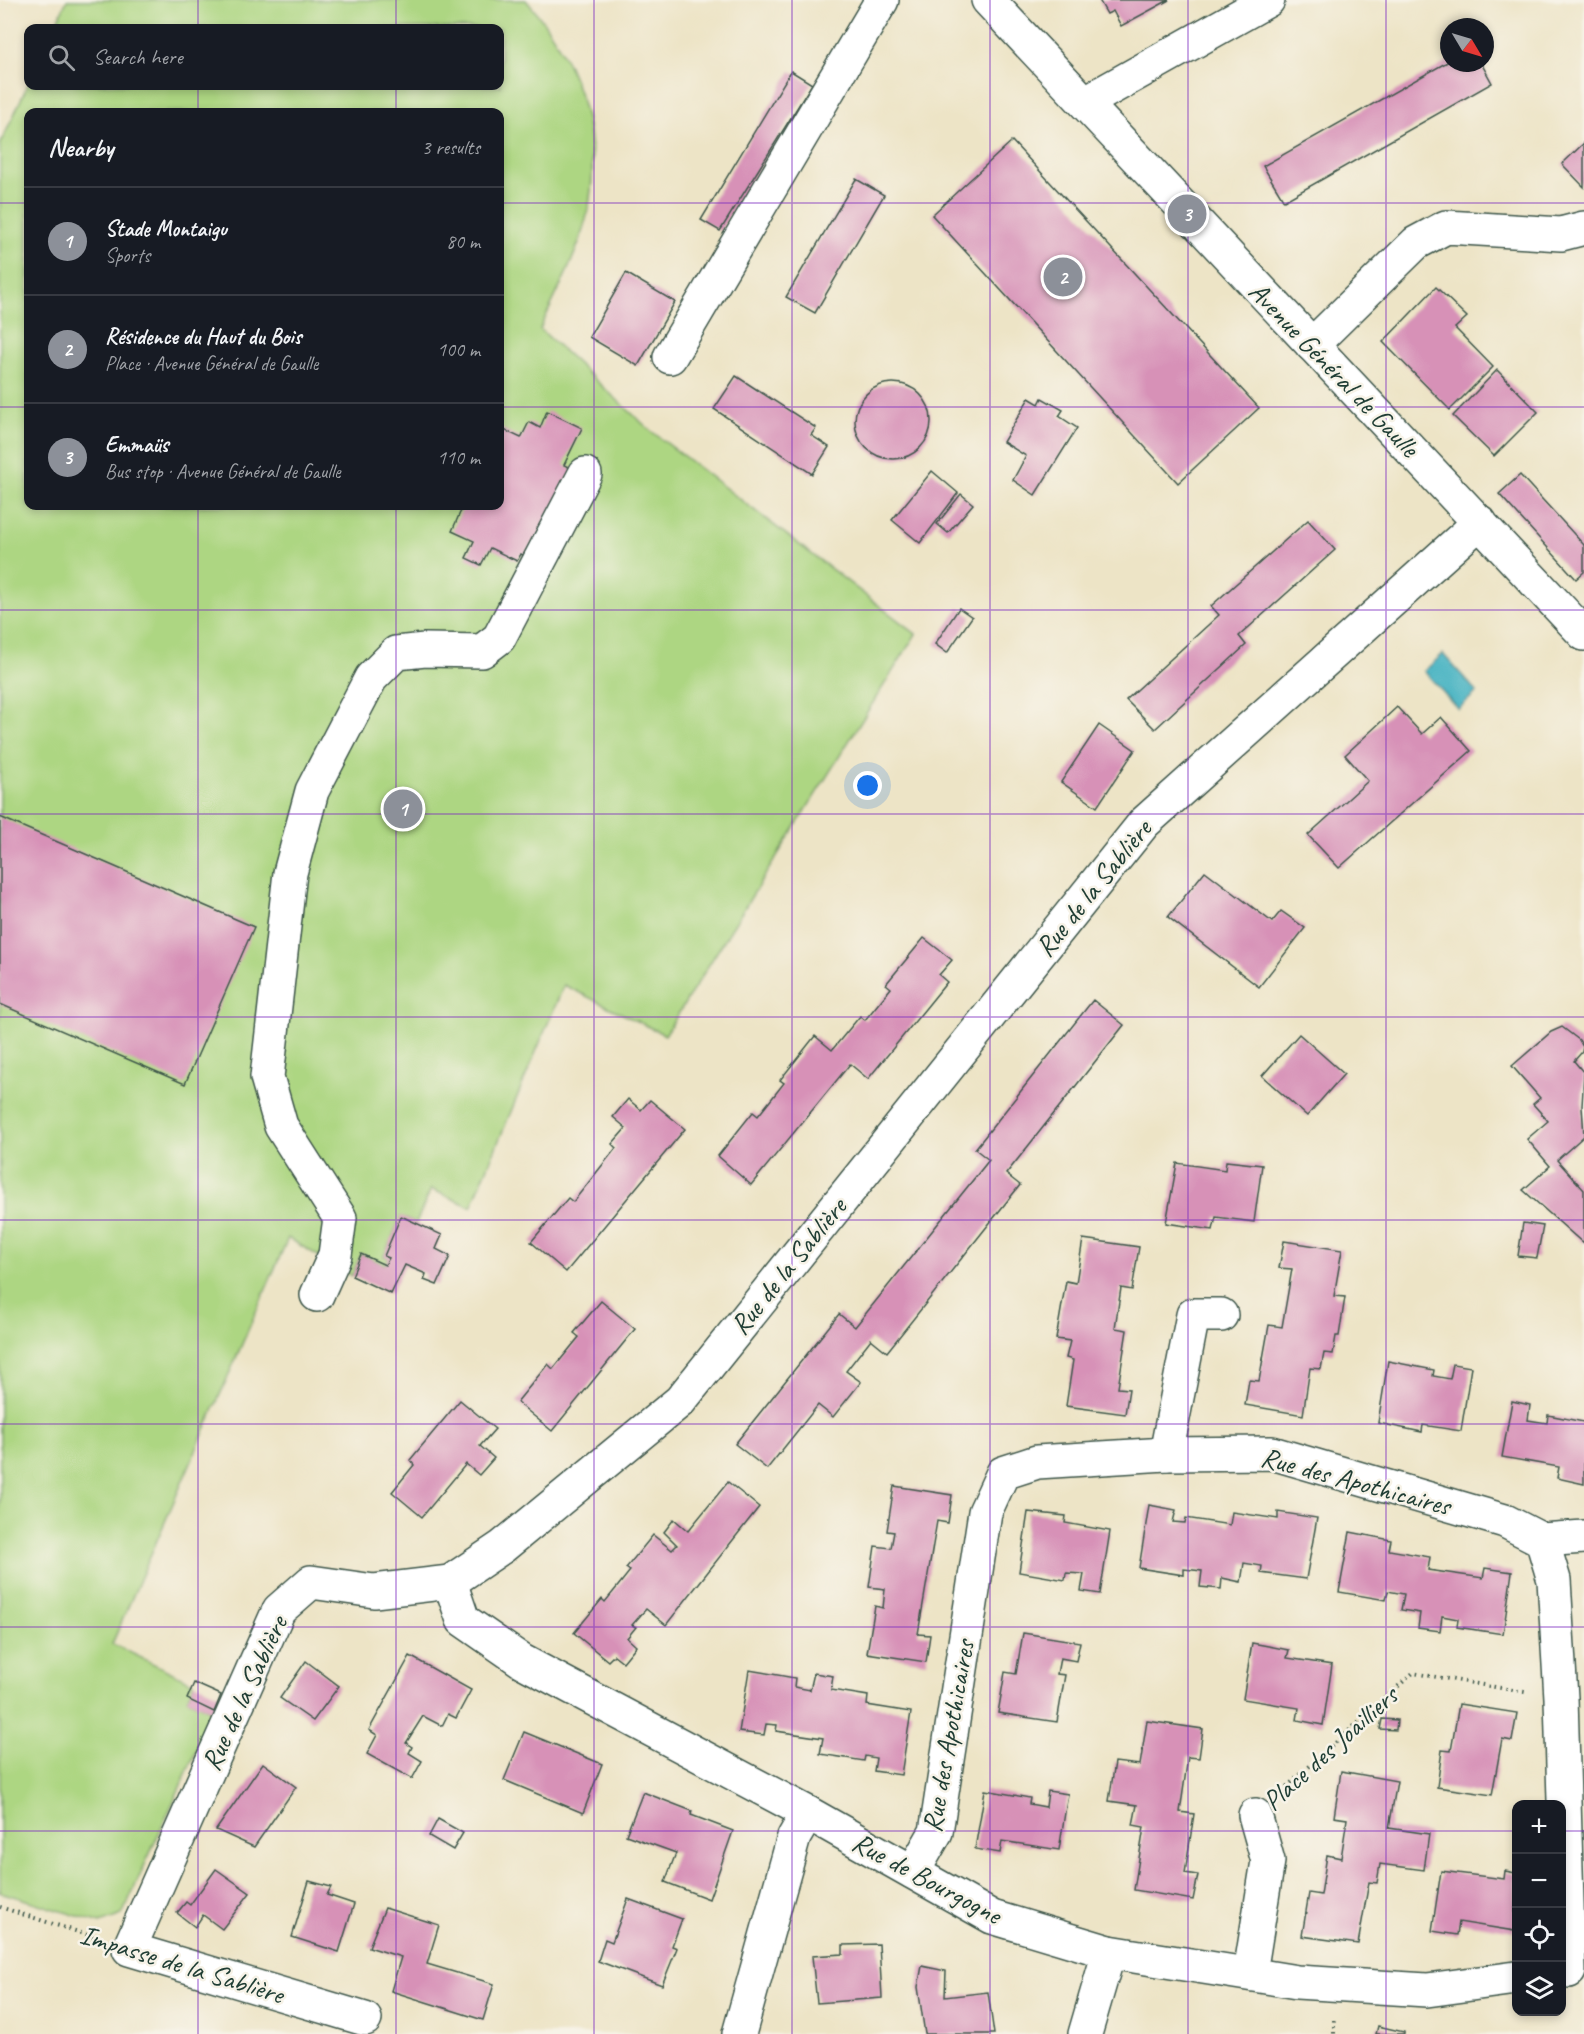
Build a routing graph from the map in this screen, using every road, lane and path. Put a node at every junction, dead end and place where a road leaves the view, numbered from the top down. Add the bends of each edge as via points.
1 (882, 0) edge
2 (988, 0) edge
3 (1268, 0) edge
4 (1086, 102) junction
5 (1584, 228) edge
6 (1312, 345) junction
7 (670, 357) dead end
8 (585, 474) dead end
9 (1480, 522) junction
10 (1584, 634) edge
11 (317, 1295) dead end
12 (1221, 1315) dead end
13 (1166, 1454) junction
14 (1584, 1537) edge
15 (1542, 1540) junction
16 (450, 1582) junction
17 (1561, 1698) junction
18 (808, 1814) junction
19 (1255, 1815) joint
20 (913, 1872) junction
21 (0, 1907) edge
22 (129, 1949) junction
23 (1108, 1952) junction
24 (1571, 1970) edge
25 (1250, 1973) junction
26 (1512, 1979) edge
27 (365, 2019) dead end
28 (739, 2034) edge
29 (1085, 2034) edge

1 - 7 street
2 - 4 street, Avenue Général de Gaulle
3 - 4 street
4 - 6 street, Avenue Général de Gaulle
5 - 6 street via 1561,234 1446,227 1416,243
6 - 9 street, Avenue Général de Gaulle
8 - 11 street via 499,638 482,651 396,654 371,678 312,791 290,873 267,1077 281,1126 340,1218 335,1255
9 - 10 street, Avenue Général de Gaulle
9 - 16 street, Rue de la Sablière via 1144,823 680,1401 502,1546
12 - 13 street via 1193,1315
13 - 15 street, Rue des Apothicaires via 1272,1453 1505,1521
13 - 20 street, Rue des Apothicaires via 1037,1462 1003,1473 985,1512 936,1832
14 - 15 street
15 - 17 street via 1554,1580
16 - 18 street, Rue de Bourgogne via 463,1620 522,1661
16 - 22 street, Rue de la Sablière via 374,1591 311,1582 279,1610
17 - 19 path, Place des Joailliers via 1413,1674
17 - 24 street
18 - 20 street, Rue de Bourgogne
18 - 28 street via 794,1837
19 - 25 street, Place des Joailliers via 1268,1861
20 - 23 street, Rue de Bourgogne via 992,1917
21 - 22 path, Impasse de la Sablière
22 - 27 street, Impasse de la Sablière
23 - 25 street, Rue de Bourgogne
23 - 29 street
25 - 26 street, Rue de Bourgogne via 1307,1983 1427,1990

